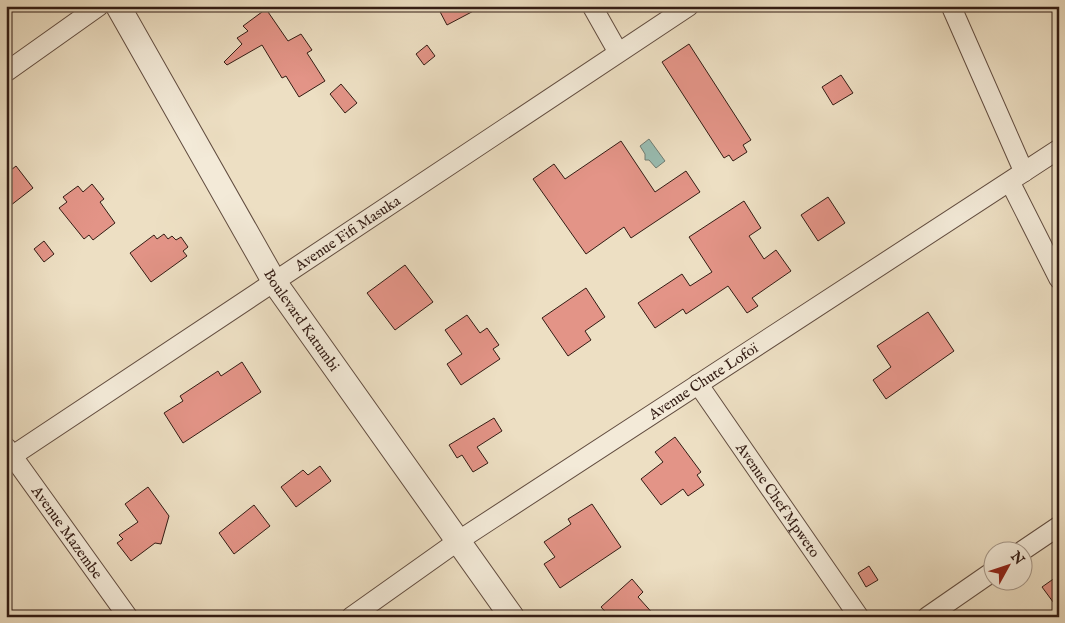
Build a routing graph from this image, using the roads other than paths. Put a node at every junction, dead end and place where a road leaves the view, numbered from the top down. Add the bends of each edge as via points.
1 (99, 6) edge
2 (118, 6) edge
3 (592, 6) edge
4 (689, 6) edge
5 (951, 6) edge
6 (618, 52) junction
7 (6, 72) edge
8 (1059, 149) edge
9 (1017, 177) junction
10 (1059, 280) edge
11 (275, 283) junction
12 (698, 384) junction
13 (8, 454) edge
14 (1059, 526) edge
15 (458, 541) junction
16 (1032, 544) edge
17 (982, 579) edge
18 (128, 617) edge
19 (351, 617) edge
20 (512, 617) edge
21 (860, 617) edge
22 (928, 617) edge

1 - 7 street
2 - 11 street, Boulevard Katumbi
3 - 6 street
4 - 6 street, Avenue Fifi Masuka
5 - 9 street
6 - 11 street, Avenue Fifi Masuka
8 - 9 street, Avenue Chute Lofoï
9 - 10 street
9 - 12 street, Avenue Chute Lofoï
11 - 13 street, Avenue Fifi Masuka
11 - 15 street, Boulevard Katumbi
12 - 15 street, Avenue Chute Lofoï
12 - 21 street, Avenue Chef Mpweto
13 - 18 street, Avenue Mazembe
14 - 16 street
15 - 19 street, Avenue Chute Lofoï
15 - 20 street, Boulevard Katumbi
17 - 22 street

